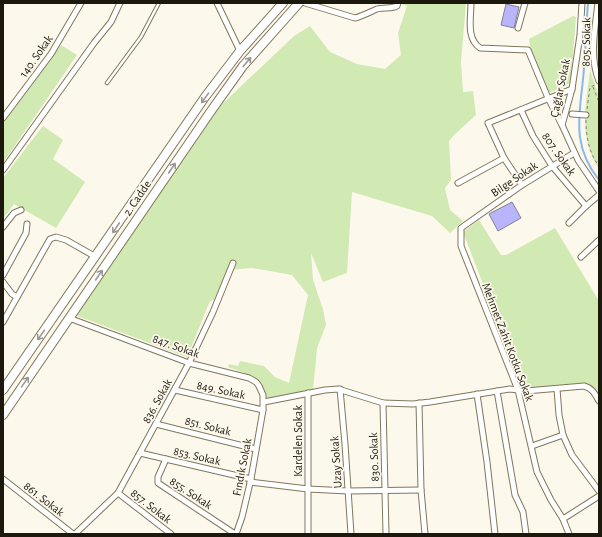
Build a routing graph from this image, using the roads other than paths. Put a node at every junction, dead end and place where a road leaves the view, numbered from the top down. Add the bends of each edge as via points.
1 (82, 3) edge
2 (120, 3) edge
3 (159, 3) edge
4 (216, 3) edge
5 (283, 3) edge
6 (300, 3) edge
7 (305, 3) edge
8 (398, 3) edge
9 (471, 3) edge
10 (525, 3) edge
11 (582, 3) edge
12 (598, 3) edge
13 (518, 28) dead end
14 (240, 51) junction
15 (599, 81) edge
16 (107, 83) dead end
17 (572, 89) junction
18 (548, 98) junction
19 (521, 110) junction
20 (572, 114) dead end
21 (586, 115) road end
22 (3, 118) edge
23 (562, 125) junction
24 (574, 153) junction
25 (504, 158) junction
26 (552, 166) junction
27 (3, 170) edge
28 (458, 183) dead end
29 (522, 185) junction
30 (599, 191) edge
31 (599, 195) edge
32 (586, 206) junction
33 (21, 210) dead end
34 (27, 224) dead end
35 (466, 224) joint
36 (569, 224) dead end
37 (3, 227) edge
38 (599, 240) edge
39 (96, 257) junction
40 (581, 257) dead end
41 (233, 263) dead end
42 (3, 275) edge
43 (3, 282) edge
44 (17, 297) junction
45 (69, 318) junction
46 (3, 322) edge
47 (189, 363) junction
48 (557, 389) junction
49 (3, 390) edge
50 (175, 390) junction
51 (340, 390) junction
52 (518, 390) junction
53 (497, 391) junction
54 (308, 393) junction
55 (477, 394) junction
56 (599, 401) edge
57 (264, 402) junction
58 (382, 403) junction
59 (419, 403) junction
60 (263, 410) junction
61 (3, 414) edge
62 (156, 424) junction
63 (563, 435) junction
64 (532, 446) junction
65 (256, 449) junction
66 (140, 453) junction
67 (166, 459) junction
68 (3, 479) edge
69 (250, 481) junction
70 (308, 489) junction
71 (385, 490) junction
72 (421, 490) junction
73 (348, 491) junction
74 (599, 491) edge
75 (118, 493) junction
76 (599, 496) edge
77 (563, 519) junction
78 (236, 533) edge
79 (74, 534) edge
80 (171, 534) edge
81 (243, 534) edge
82 (308, 534) edge
83 (350, 534) edge
84 (386, 534) edge
85 (425, 534) edge
86 (495, 534) edge
87 (526, 534) edge
88 (570, 534) edge

1 - 22 street, 140. Sokak via 50,54
2 - 27 street via 111,22
3 - 16 lane via 141,37
4 - 14 street
5 - 14 main road, 2. Cadde
45 -> 6 main road, 2. Cadde via 243,66
7 - 8 street via 355,18 377,9 394,8
9 - 18 street via 473,42 480,48 528,50
10 - 13 street
11 - 17 street, Çağlar Sokak
12 - 15 street, 805. Sokak via 594,48
14 -> 39 main road, 2. Cadde via 205,97
17 - 18 street
17 - 23 street, Çağlar Sokak
18 - 19 street
18 - 23 street
19 - 25 street via 488,123
19 - 26 street, 807. Sokak via 533,136
20 - 21 street
23 - 24 street, Çağlar Sokak
24 - 26 street, Bilge Sokak
24 - 30 street, Çağlar Sokak
25 - 28 street
25 - 29 street
26 - 29 street, Bilge Sokak
26 - 32 street, 807. Sokak
29 - 35 street, Bilge Sokak
31 - 32 street
32 - 36 street
33 - 37 street via 14,213
34 - 42 street via 26,233
35 - 52 street, Mehmet Zahit Kotku Sokak via 461,228 461,246
38 - 40 street
39 - 44 street via 66,240 56,237 50,239
39 -> 49 main road, 2. Cadde
41 - 47 street, 836. Sokak
43 - 44 street
44 - 46 street
45 - 47 street, 847. Sokak
61 -> 45 main road, 2. Cadde
47 - 50 street, 836. Sokak
47 - 57 street, 847. Sokak via 249,378 259,386
48 - 52 street
48 - 56 street via 588,387
48 - 63 street
50 - 60 street, 849. Sokak
50 - 62 street, 836. Sokak
51 - 54 street
51 - 58 street
51 - 73 street, Uzay Sokak
52 - 53 street
52 - 64 street, Mehmet Zahit Kotku Sokak
53 - 55 street
53 - 87 street via 515,495 523,512
54 - 57 street
54 - 70 street, Kardelen Sokak
55 - 59 street
55 - 86 street
57 - 60 street, Fındık Sokak
58 - 59 street
58 - 71 street, 830. Sokak
59 - 72 street
60 - 65 street, Fındık Sokak
62 - 65 street, 851. Sokak
62 - 66 street, 836. Sokak
63 - 64 street
63 - 74 street via 572,455
64 - 77 street, Mehmet Zahit Kotku Sokak via 537,472
65 - 69 street, Fındık Sokak
66 - 67 street, 853. Sokak
66 - 75 street, 836. Sokak
67 - 69 street, 853. Sokak
67 - 78 street, 855. Sokak via 158,483
68 - 79 street, 861. Sokak
69 - 70 street, Kardelen Sokak
69 - 78 street, Fındık Sokak
70 - 73 street, Kardelen Sokak
70 - 82 street, Kardelen Sokak
71 - 72 street, Kardelen Sokak
71 - 73 street, Kardelen Sokak
71 - 84 street, 830. Sokak
72 - 85 street
73 - 83 street, Uzay Sokak
75 - 79 street, 836. Sokak
75 - 80 street, 857. Sokak
76 - 77 street
77 - 88 street, Mehmet Zahit Kotku Sokak
78 - 81 street

